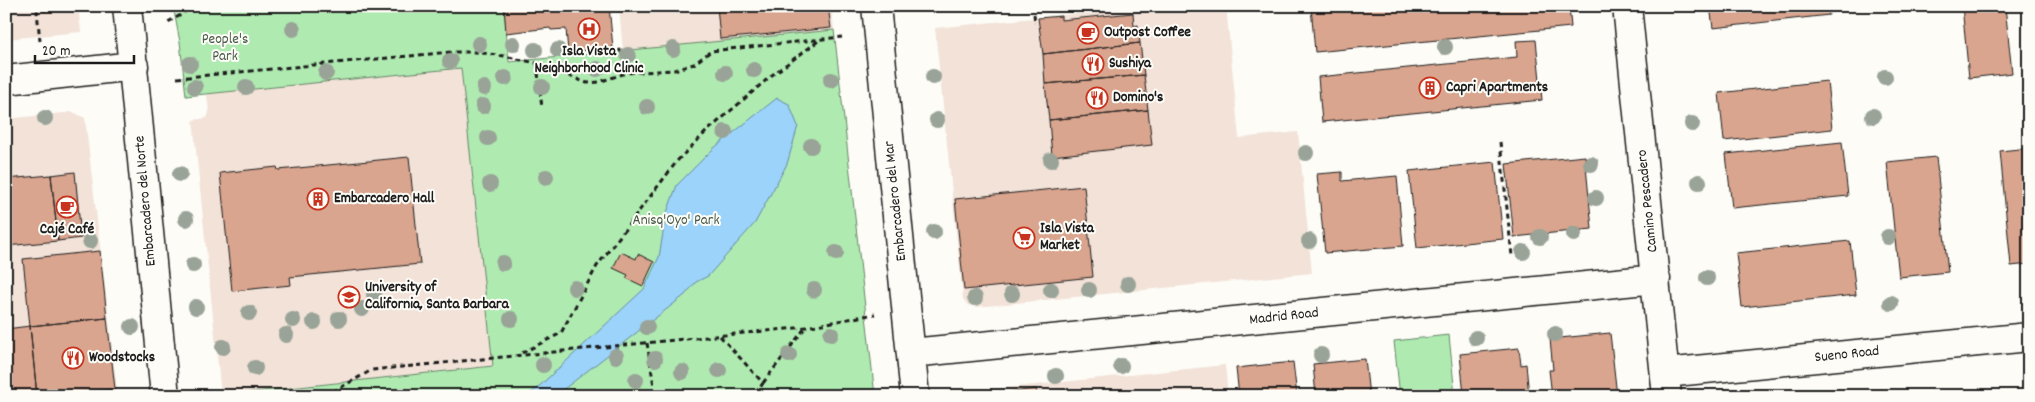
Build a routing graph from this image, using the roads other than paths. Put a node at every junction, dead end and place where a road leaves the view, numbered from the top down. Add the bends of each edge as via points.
1 (127, 6) edge
2 (876, 6) edge
3 (1627, 6) edge
4 (134, 66) junction
5 (6, 80) edge
6 (1656, 279) junction
7 (2029, 337) edge
8 (911, 353) junction
9 (1666, 384) edge
10 (165, 396) edge
11 (915, 396) edge

1 - 4 street, Embarcadero del Norte
2 - 8 street, Embarcadero del Mar
3 - 6 street, Camino Pescadero
4 - 5 street
4 - 10 street, Embarcadero del Norte
6 - 8 street, Madrid Road
6 - 9 street, Camino Pescadero
7 - 9 street, Sueno Road
8 - 11 street, Embarcadero del Mar

